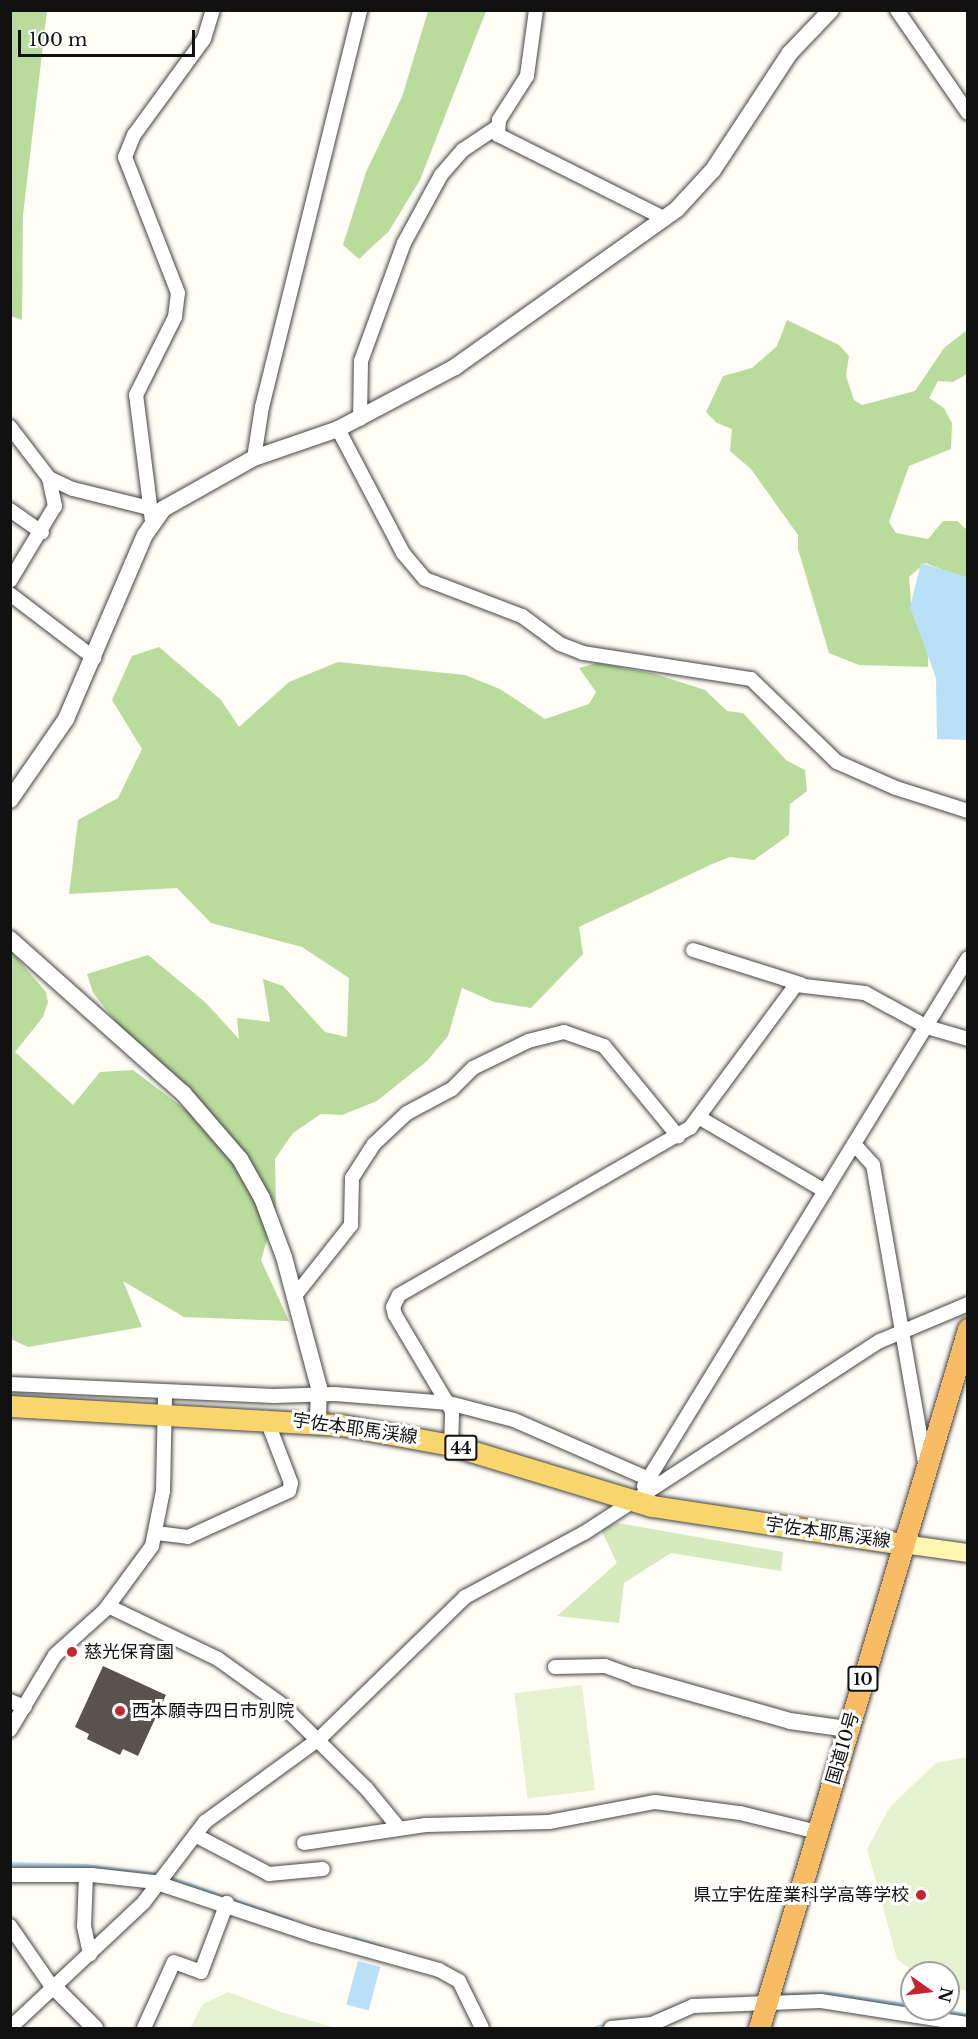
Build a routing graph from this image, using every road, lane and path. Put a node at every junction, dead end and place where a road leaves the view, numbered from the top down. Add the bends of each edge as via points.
1 (213, 10) edge
2 (360, 10) edge
3 (536, 10) edge
4 (831, 10) edge
5 (897, 10) edge
6 (968, 113) edge
7 (496, 128) junction
8 (664, 218) junction
9 (360, 419) junction
10 (10, 427) edge
11 (338, 429) junction
12 (254, 458) junction
13 (49, 478) junction
14 (10, 510) edge
15 (150, 515) junction
16 (42, 532) junction
17 (10, 581) edge
18 (10, 594) edge
19 (94, 658) junction
20 (10, 800) edge
21 (968, 811) edge
22 (10, 939) edge
23 (693, 950) dead end
24 (968, 958) edge
25 (801, 984) junction
26 (927, 1027) junction
27 (968, 1039) edge
28 (700, 1118) junction
29 (678, 1136) junction
30 (854, 1144) junction
31 (825, 1191) junction
32 (294, 1297) junction
33 (968, 1304) edge
34 (968, 1329) edge
35 (900, 1330) junction
36 (10, 1384) edge
37 (165, 1392) junction
38 (320, 1394) junction
39 (449, 1403) junction
40 (10, 1406) edge
41 (165, 1414) junction
42 (266, 1418) junction
43 (318, 1422) junction
44 (451, 1445) junction
45 (926, 1468) junction
46 (649, 1479) junction
47 (631, 1501) junction
48 (156, 1533) junction
49 (903, 1544) junction
50 (968, 1552) edge
51 (108, 1606) junction
52 (555, 1667) dead end
53 (635, 1677) joint
54 (10, 1701) edge
55 (25, 1707) junction
56 (848, 1729) junction
57 (10, 1730) edge
58 (319, 1739) junction
59 (399, 1828) junction
60 (818, 1832) junction
61 (195, 1835) junction
62 (304, 1843) dead end
63 (323, 1869) dead end
64 (10, 1875) edge
65 (86, 1875) junction
66 (164, 1879) junction
67 (227, 1903) junction
68 (10, 1926) edge
69 (90, 1954) junction
70 (54, 1988) junction
71 (766, 2005) junction
72 (968, 2024) edge
73 (10, 2028) edge
74 (95, 2028) edge
75 (144, 2028) edge
76 (482, 2028) edge
77 (611, 2028) edge
78 (759, 2028) edge

1 - 15 street via 204,39 134,135 125,157 178,293 175,317 136,395
2 - 12 street via 264,395
3 - 7 street via 527,76
4 - 8 street via 782,64 701,186
5 - 6 street
7 - 8 street via 501,140 583,174
7 - 9 street via 463,150 441,175 404,243 361,361
8 - 9 street via 482,349
9 - 11 street
10 - 13 street
11 - 12 street
11 - 21 street via 403,554 425,579 522,616 560,644 583,653 751,679 837,762 896,788
12 - 15 street
13 - 15 street
13 - 16 street via 55,506
14 - 16 street
15 - 19 street
16 - 17 street
18 - 19 street
19 - 20 street via 50,747
22 - 32 street via 132,1045 228,1143 274,1226
23 - 25 street
24 - 26 street
25 - 26 street via 870,995
25 - 28 street via 792,989
26 - 27 street
26 - 30 street
28 - 29 street
28 - 31 street
29 - 32 street via 604,1046 564,1032 528,1041 473,1068 452,1089 407,1113 374,1144 352,1178 351,1225
29 - 39 street via 399,1295 393,1307 395,1315
30 - 31 street
30 - 35 street via 873,1166
31 - 46 street
32 - 38 street
33 - 35 street
34 - 45 highway, 国道10号 / 10
35 - 45 street
35 - 47 street
36 - 37 street, 44
37 - 38 street, 44
37 - 41 street
38 - 39 street, 44
38 - 43 street
39 - 44 street via 454,1426
39 - 46 street, 44 via 514,1419
40 - 41 main road, 宇佐本耶馬渓線 / 44
41 - 42 main road, 宇佐本耶馬渓線 / 44
41 - 48 street
42 - 43 main road, 宇佐本耶馬渓線 / 44
42 - 48 street via 291,1483 289,1491 188,1537
43 - 44 main road, 宇佐本耶馬渓線 / 44
44 - 47 main road, 宇佐本耶馬渓線 / 44
45 - 49 highway, 国道10号 / 10
46 - 47 street
47 - 49 main road, 宇佐本耶馬渓線 / 44
47 - 58 street via 584,1533 465,1597
48 - 51 street via 144,1560
49 - 50 main road
49 - 56 highway, 国道10号 / 10
51 - 55 street via 55,1655
51 - 58 street via 231,1667
52 - 53 street via 605,1666
53 - 56 street via 790,1721
54 - 55 street
55 - 57 street
56 - 60 highway, 国道10号 / 10
58 - 59 street
58 - 61 street via 217,1812
59 - 60 street via 549,1822 655,1802 740,1813
59 - 62 street
60 - 71 highway, 国道10号 / 10
61 - 63 street via 269,1874
61 - 66 street
64 - 65 street
65 - 66 street
65 - 69 street via 84,1926
66 - 67 street
66 - 69 street
67 - 75 street via 201,1972 174,1962
67 - 76 street via 313,1935 452,1975
68 - 70 street
69 - 70 street
70 - 73 street
70 - 74 street
71 - 72 street via 833,2002
71 - 77 street via 693,2006 652,2024
71 - 78 highway, 国道10号 / 10

